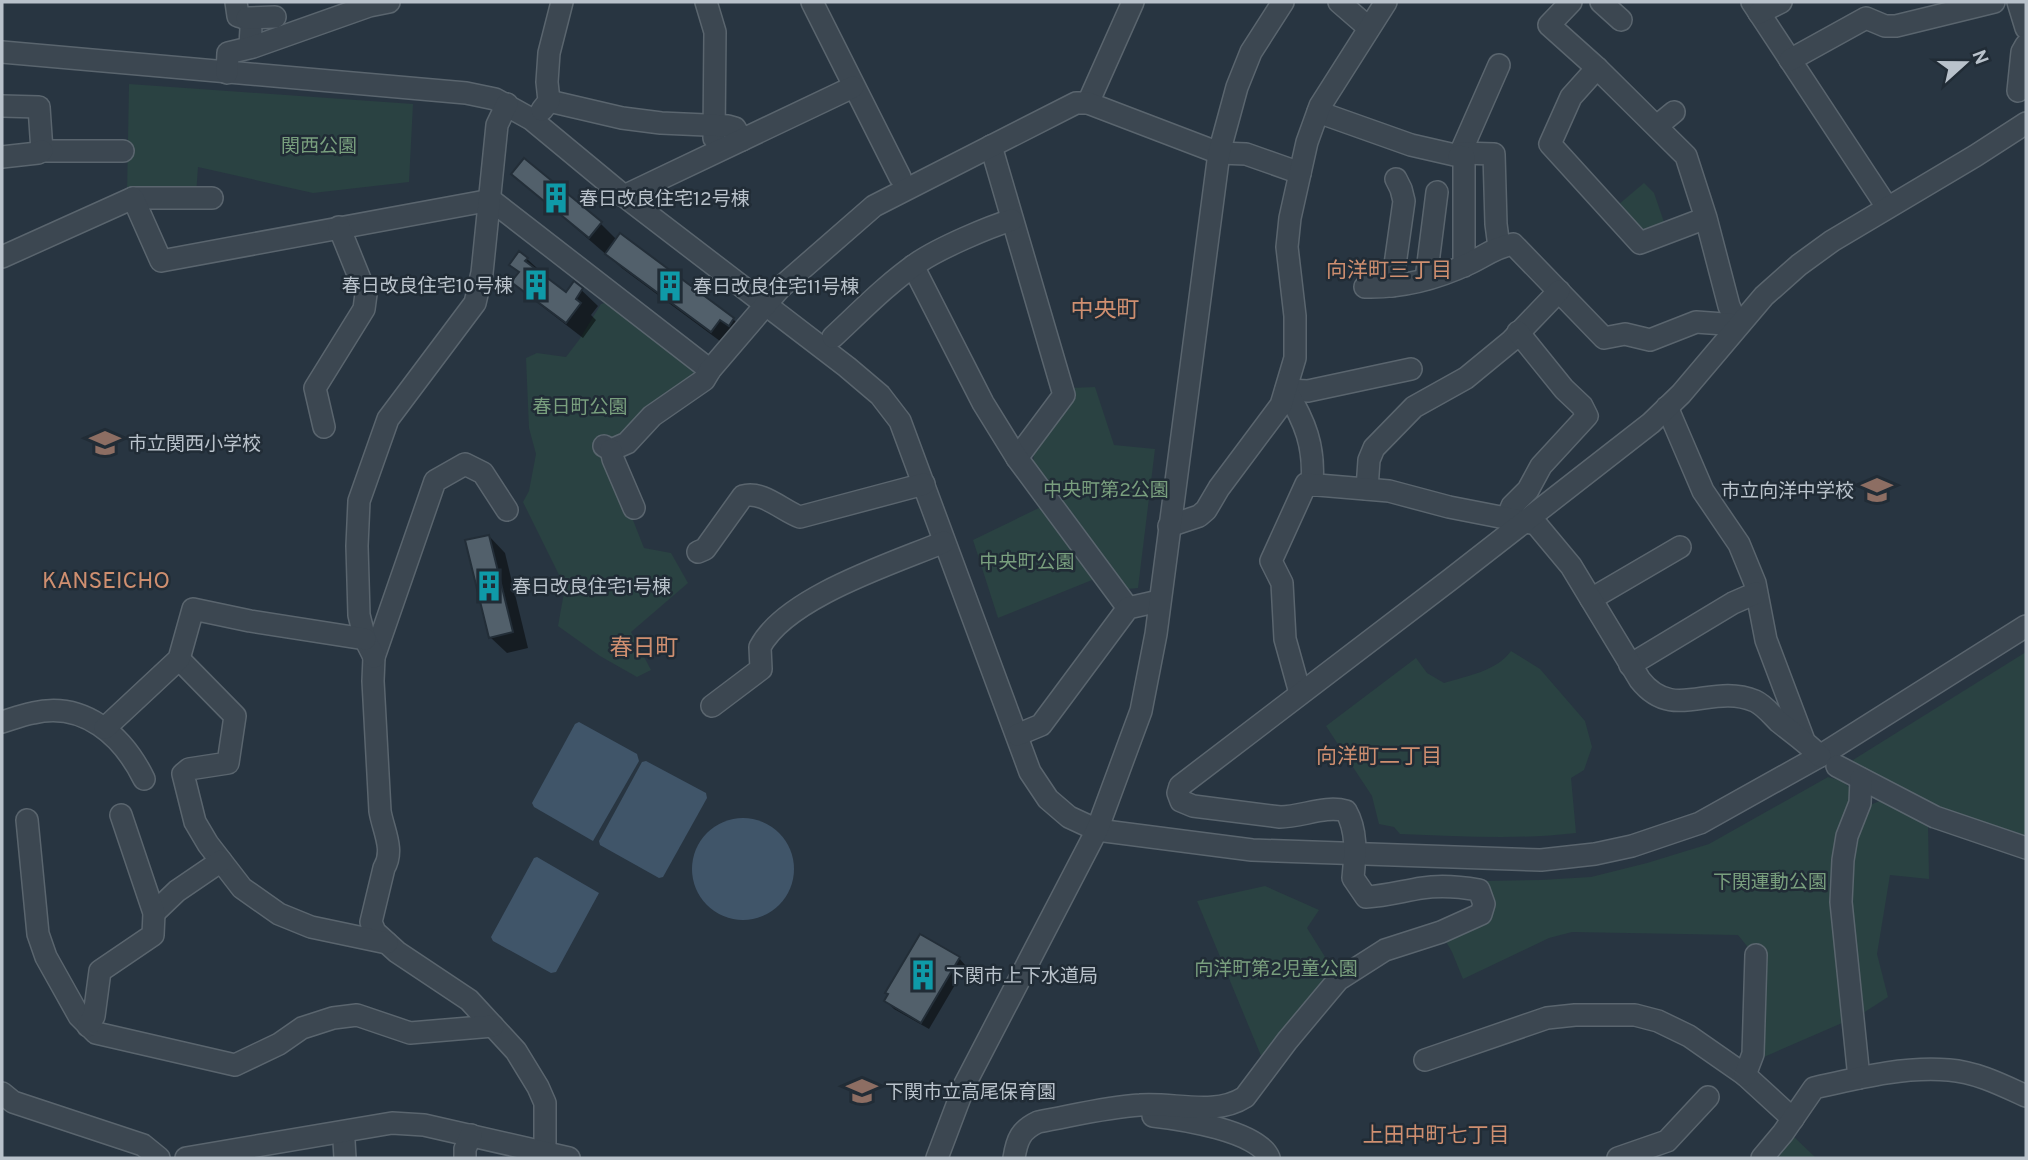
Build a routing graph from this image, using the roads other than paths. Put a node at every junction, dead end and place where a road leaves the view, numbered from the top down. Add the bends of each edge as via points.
1 (389, 2) edge
2 (562, 2) edge
3 (706, 2) edge
4 (812, 2) edge
5 (1133, 2) edge
6 (1283, 2) edge
7 (1339, 2) edge
8 (1386, 2) edge
9 (1571, 2) edge
10 (1601, 2) edge
11 (1781, 2) edge
12 (1994, 2) edge
13 (2018, 2) edge
14 (1755, 8) edge
15 (242, 10) edge
16 (275, 17) dead end
17 (1621, 20) dead end
18 (1369, 28) junction
19 (2026, 28) edge
20 (2026, 45) edge
21 (251, 47) junction
22 (2, 52) edge
23 (1790, 60) junction
24 (1499, 65) dead end
25 (1597, 68) junction
26 (227, 73) junction
27 (853, 87) junction
28 (2018, 91) dead end
29 (549, 101) junction
30 (1088, 103) junction
31 (507, 104) junction
32 (2, 106) edge
33 (1318, 112) junction
34 (1674, 112) dead end
35 (531, 119) junction
36 (2026, 123) edge
37 (713, 126) junction
38 (1657, 126) junction
39 (742, 140) junction
40 (991, 146) junction
41 (42, 151) junction
42 (123, 151) dead end
43 (719, 151) junction
44 (1219, 153) junction
45 (1460, 155) junction
46 (2, 157) edge
47 (1300, 173) junction
48 (900, 177) dead end
49 (1396, 179) dead end
50 (1437, 192) dead end
51 (624, 196) junction
52 (133, 198) junction
53 (212, 198) dead end
54 (491, 200) junction
55 (1887, 207) junction
56 (1706, 218) junction
57 (1012, 220) junction
58 (340, 227) junction
59 (1499, 247) junction
60 (2, 257) edge
61 (1464, 265) junction
62 (913, 267) junction
63 (1426, 279) junction
64 (1392, 286) junction
65 (1365, 287) dead end
66 (1559, 290) junction
67 (767, 305) junction
68 (1738, 326) junction
69 (1518, 332) junction
70 (833, 337) dead end
71 (710, 369) junction
72 (1410, 369) dead end
73 (1286, 390) junction
74 (1667, 407) junction
75 (324, 427) dead end
76 (1017, 458) junction
77 (923, 484) junction
78 (1312, 484) junction
79 (1367, 489) junction
80 (634, 508) dead end
81 (507, 510) dead end
82 (1516, 520) junction
83 (1168, 526) junction
84 (944, 541) junction
85 (1680, 547) dead end
86 (698, 552) dead end
87 (1756, 593) junction
88 (1591, 599) junction
89 (1159, 601) junction
90 (1128, 608) junction
91 (2026, 626) edge
92 (370, 648) junction
93 (179, 659) junction
94 (1630, 665) junction
95 (1300, 693) junction
96 (712, 706) dead end
97 (2, 722) edge
98 (105, 728) junction
99 (1017, 735) junction
100 (1803, 738) junction
101 (1828, 761) junction
102 (144, 779) dead end
103 (1861, 779) junction
104 (121, 815) dead end
105 (27, 820) dead end
106 (1097, 830) junction
107 (2023, 842) edge
108 (1355, 855) junction
109 (221, 861) junction
110 (154, 913) junction
111 (387, 943) junction
112 (1756, 955) dead end
113 (88, 1026) junction
114 (493, 1026) junction
115 (1425, 1060) dead end
116 (1745, 1075) junction
117 (1859, 1078) junction
118 (2, 1093) edge
119 (2026, 1096) edge
120 (1708, 1097) dead end
121 (1110, 1110) junction
122 (1793, 1119) junction
123 (471, 1135) junction
124 (545, 1152) junction
125 (159, 1158) edge
126 (186, 1158) edge
127 (465, 1158) edge
128 (569, 1158) edge
129 (937, 1158) edge
130 (1013, 1158) edge
131 (1269, 1158) edge
132 (1618, 1158) edge
133 (1762, 1158) edge

1 - 21 street
2 - 29 street via 549,53
3 - 37 street via 715,32
4 - 27 street
5 - 30 street
6 - 44 street via 1251,52
7 - 18 street
8 - 18 street
9 - 25 street via 1549,25
10 - 17 street
11 - 14 street
12 - 23 street via 1896,26 1866,18
13 - 19 street
14 - 23 street
15 - 16 street
15 - 21 street via 250,22
18 - 33 street
20 - 28 street
21 - 26 street via 228,53
22 - 26 street
23 - 55 street
24 - 45 street
25 - 38 street
25 - 56 street via 1571,97 1550,144 1640,243
26 - 31 street via 466,93
27 - 39 street
27 - 48 street
29 - 35 street
29 - 37 street via 622,118
30 - 40 street via 1063,108
30 - 44 street
31 - 35 street
31 - 54 street via 497,125
32 - 41 street via 40,107
33 - 45 street via 1411,145
33 - 47 street
34 - 38 street
35 - 51 street
36 - 55 street
37 - 39 street via 735,128
37 - 43 street
38 - 56 street via 1686,156
39 - 43 street
40 - 57 street
40 - 67 street via 874,206 780,288
41 - 42 street
41 - 46 street
43 - 51 street
44 - 47 street via 1246,154
44 - 83 street
45 - 59 street via 1494,154
45 - 61 street via 1464,157
47 - 73 street via 1287,247 1295,358
49 - 64 street via 1404,201
50 - 63 street
51 - 67 street
52 - 53 street
52 - 58 street via 161,261
52 - 60 street
54 - 58 street
54 - 71 street
54 - 92 street via 475,303 388,419 359,501 357,594
55 - 68 street via 1798,265
56 - 68 street
57 - 62 street
57 - 76 street via 1064,396
58 - 75 street via 366,294 364,309 315,388
59 - 61 street
59 - 66 street via 1513,244
61 - 63 street
62 - 70 street
62 - 76 street via 983,403
63 - 64 street
64 - 65 street
66 - 68 street via 1604,338 1625,334 1650,340 1696,322
66 - 69 street
67 - 71 street
67 - 77 street via 892,408
68 - 74 street
69 - 79 street via 1466,378 1414,407 1374,448 1368,460
69 - 82 street via 1587,416 1541,466 1513,506
71 - 80 street via 704,380 652,416 627,443 608,448
72 - 73 street via 1308,391
73 - 78 street via 1309,432
73 - 83 street via 1281,405 1206,510
74 - 82 street via 1613,454
74 - 87 street via 1703,491 1739,544
76 - 90 street
77 - 84 street
77 - 86 street via 800,517 749,494
78 - 79 street
78 - 95 street via 1306,484 1270,561 1282,583 1285,639
79 - 82 street
81 - 92 street via 483,472 465,464 435,481
82 - 88 street via 1536,524
82 - 95 street
83 - 89 street
84 - 96 street via 825,591 792,614 762,643 761,669
84 - 99 street
85 - 88 street
87 - 94 street
87 - 100 street via 1766,640
88 - 94 street
89 - 90 street
89 - 106 street via 1141,711
90 - 99 street via 1041,725
91 - 101 street
92 - 93 street via 193,609
92 - 111 street via 380,811 390,849 371,922
93 - 98 street
93 - 109 street via 235,716 228,764 189,769 183,774 195,822
94 - 100 street via 1658,698 1715,695 1757,701
95 - 108 street via 1189,776 1178,793 1181,801 1194,807 1280,817 1336,808 1346,811 1354,832
97 - 98 street via 56,711 80,713
98 - 102 street via 134,758
99 - 106 street via 1030,772 1048,799 1069,817
100 - 101 street
101 - 103 street
101 - 108 street via 1700,823 1595,854 1541,860
103 - 107 street via 1935,817
103 - 117 street via 1860,803 1843,860 1841,902
104 - 110 street
105 - 113 street via 38,934 53,969
106 - 108 street via 1252,850
106 - 129 street via 965,1084
108 - 121 street via 1353,878 1366,897 1424,888 1469,888 1479,890 1484,904 1480,914 1385,950 1338,980 1236,1103 1219,1108 1169,1104
109 - 110 street
109 - 111 street via 242,888 279,914 311,927
110 - 113 street via 153,935 100,971 94,1016
111 - 114 street via 469,1000
112 - 116 street via 1753,1054
113 - 114 street via 96,1033 235,1065 302,1028 333,1018 357,1015 410,1033
114 - 124 street via 516,1051 545,1103
115 - 116 street via 1546,1018 1636,1015 1689,1036
116 - 122 street
117 - 119 street via 1950,1070
117 - 122 street via 1814,1088
118 - 125 street via 13,1102 143,1145
120 - 132 street via 1667,1141
121 - 130 street via 1038,1122 1017,1139
121 - 131 street via 1176,1119 1243,1136 1264,1149
122 - 133 street
123 - 124 street
123 - 126 street via 392,1123
123 - 127 street
124 - 128 street

